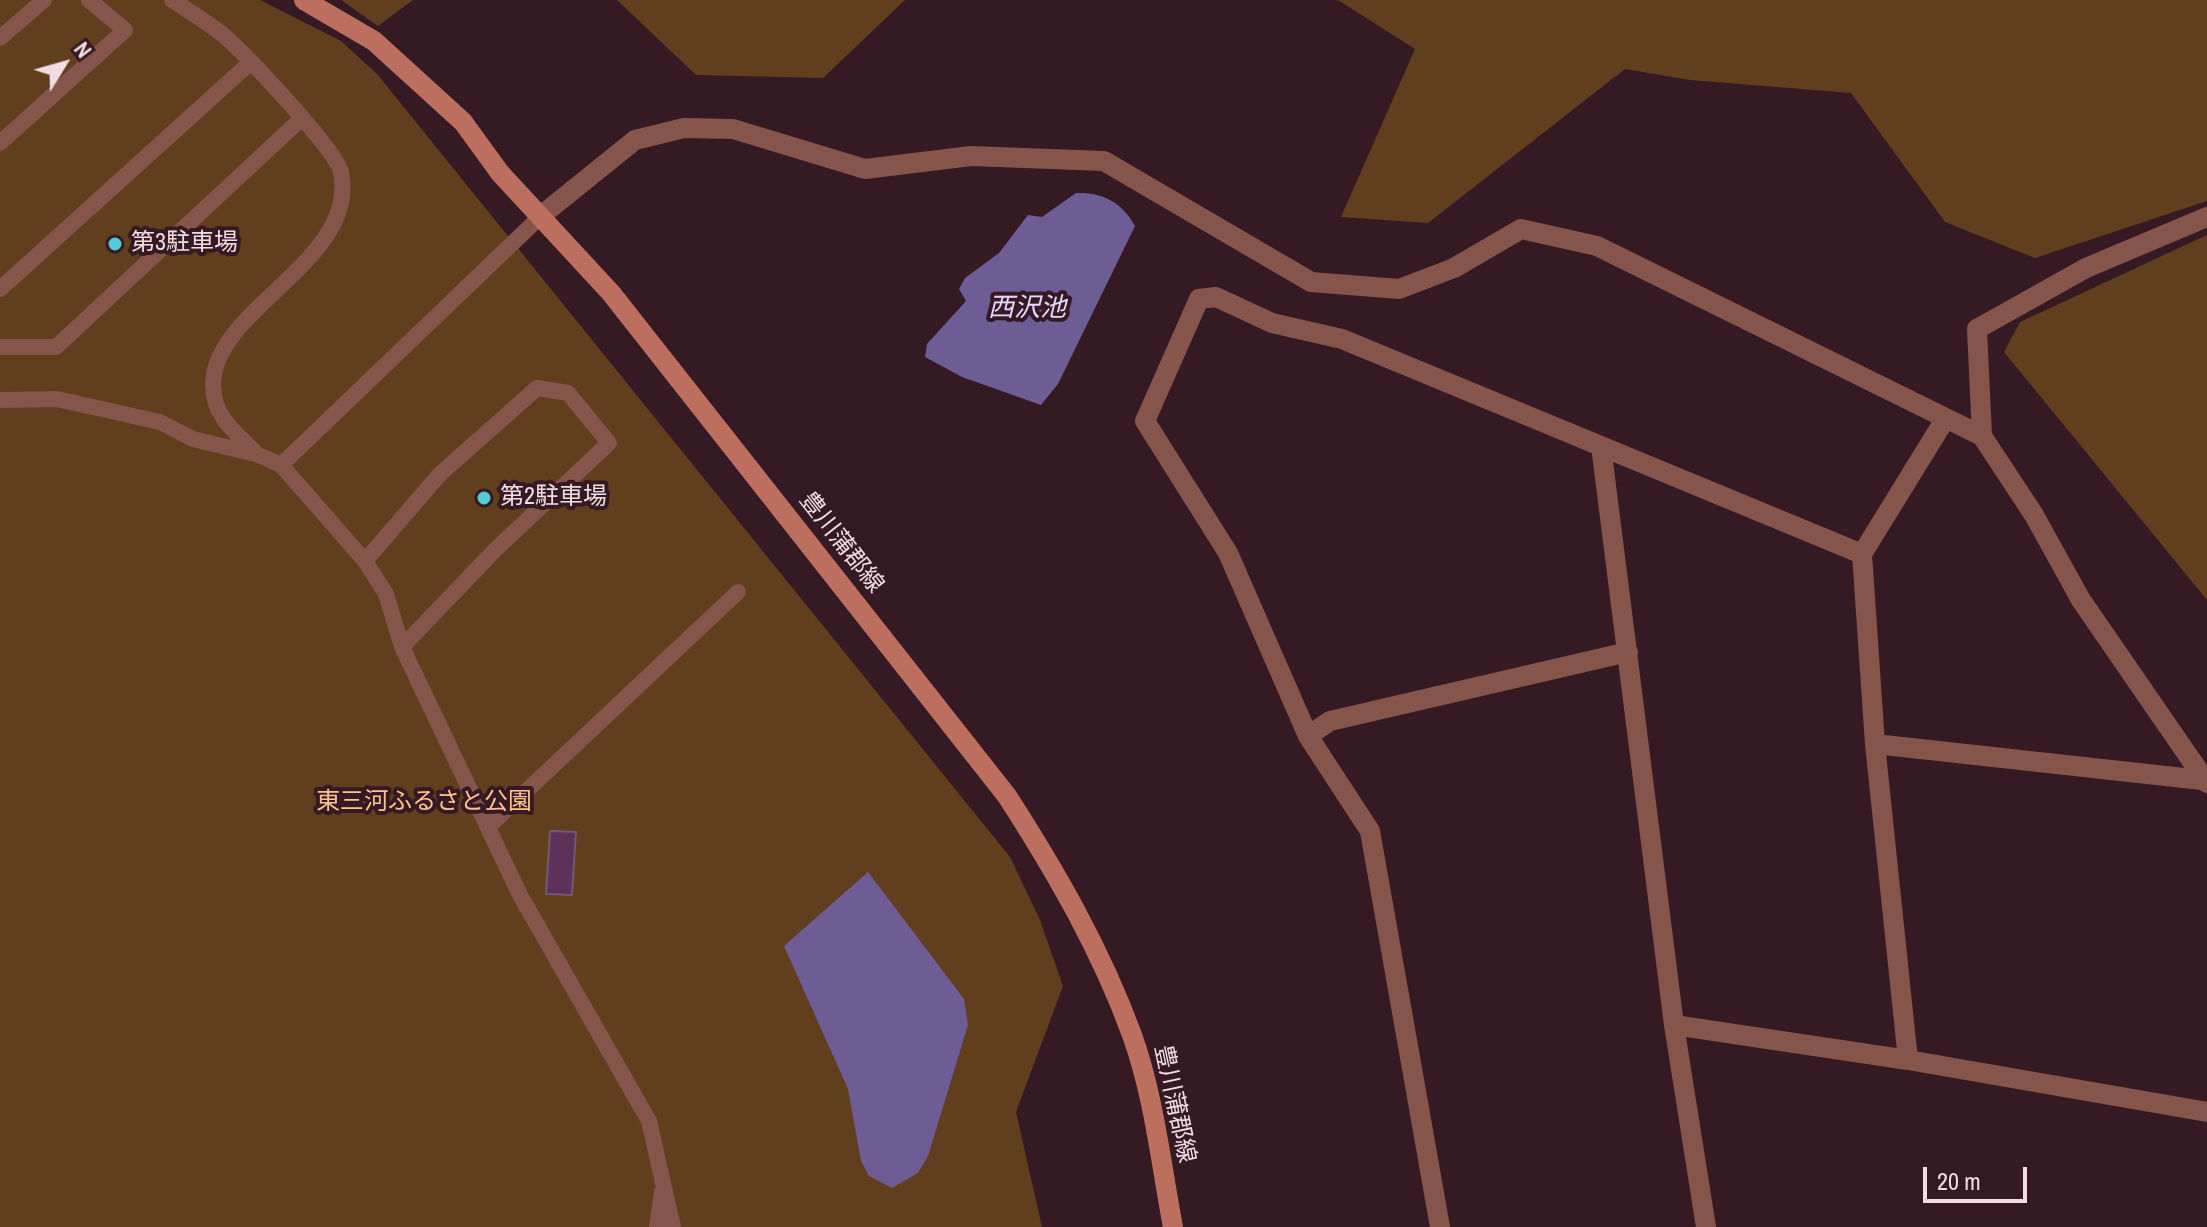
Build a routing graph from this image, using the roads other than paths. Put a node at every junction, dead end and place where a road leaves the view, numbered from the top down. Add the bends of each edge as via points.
1 (44, 0) edge
2 (89, 0) edge
3 (172, 0) edge
4 (304, 0) edge
5 (0, 38) edge
6 (251, 62) junction
7 (301, 119) junction
8 (0, 143) edge
9 (542, 215) junction
10 (2207, 217) edge
11 (0, 289) edge
12 (0, 347) edge
13 (0, 400) edge
14 (1944, 421) junction
15 (1982, 436) junction
16 (1601, 446) junction
17 (256, 454) junction
18 (281, 465) junction
19 (1862, 554) junction
20 (365, 561) junction
21 (738, 592) dead end
22 (402, 647) junction
23 (1628, 652) junction
24 (1308, 736) junction
25 (1875, 744) junction
26 (2205, 781) edge
27 (488, 827) junction
28 (1674, 1025) junction
29 (1908, 1060) junction
30 (2207, 1112) edge
31 (663, 1183) junction
32 (657, 1227) edge
33 (673, 1227) edge
34 (1173, 1227) edge
35 (1440, 1227) edge
36 (1706, 1227) edge

1 - 5 lane
2 - 8 lane via 125,30
3 - 6 lane
4 - 9 main road, 豊川蒲郡線 via 374,41 426,86
6 - 7 lane
6 - 11 lane
7 - 12 lane via 56,347
7 - 17 lane via 341,170 334,223 225,345 212,372 215,401 229,427
9 - 14 street via 635,140 684,128 733,129 865,169 971,156 1104,161 1311,282 1399,289 1454,268 1521,229 1597,246
9 - 18 lane
9 - 34 main road, 豊川蒲郡線 via 611,293 988,772 1052,865 1102,962 1133,1038
10 - 15 street via 2086,268 1977,329
13 - 17 lane via 57,399 160,422 193,439
14 - 15 street
14 - 19 street
15 - 26 street via 2081,600
16 - 19 street
16 - 23 street
16 - 24 street via 1342,339 1272,323 1216,297 1199,299 1145,421 1228,553
17 - 18 lane
18 - 20 lane
19 - 25 street
20 - 22 lane via 386,594
20 - 22 lane via 440,474 537,388 568,393 609,443
21 - 27 lane
22 - 27 lane
23 - 24 street via 1330,721
23 - 28 street
24 - 35 street via 1370,831
25 - 26 street
25 - 29 street
27 - 31 lane via 520,895 649,1121
28 - 29 street
28 - 36 street
29 - 30 street
31 - 32 lane
31 - 33 lane

